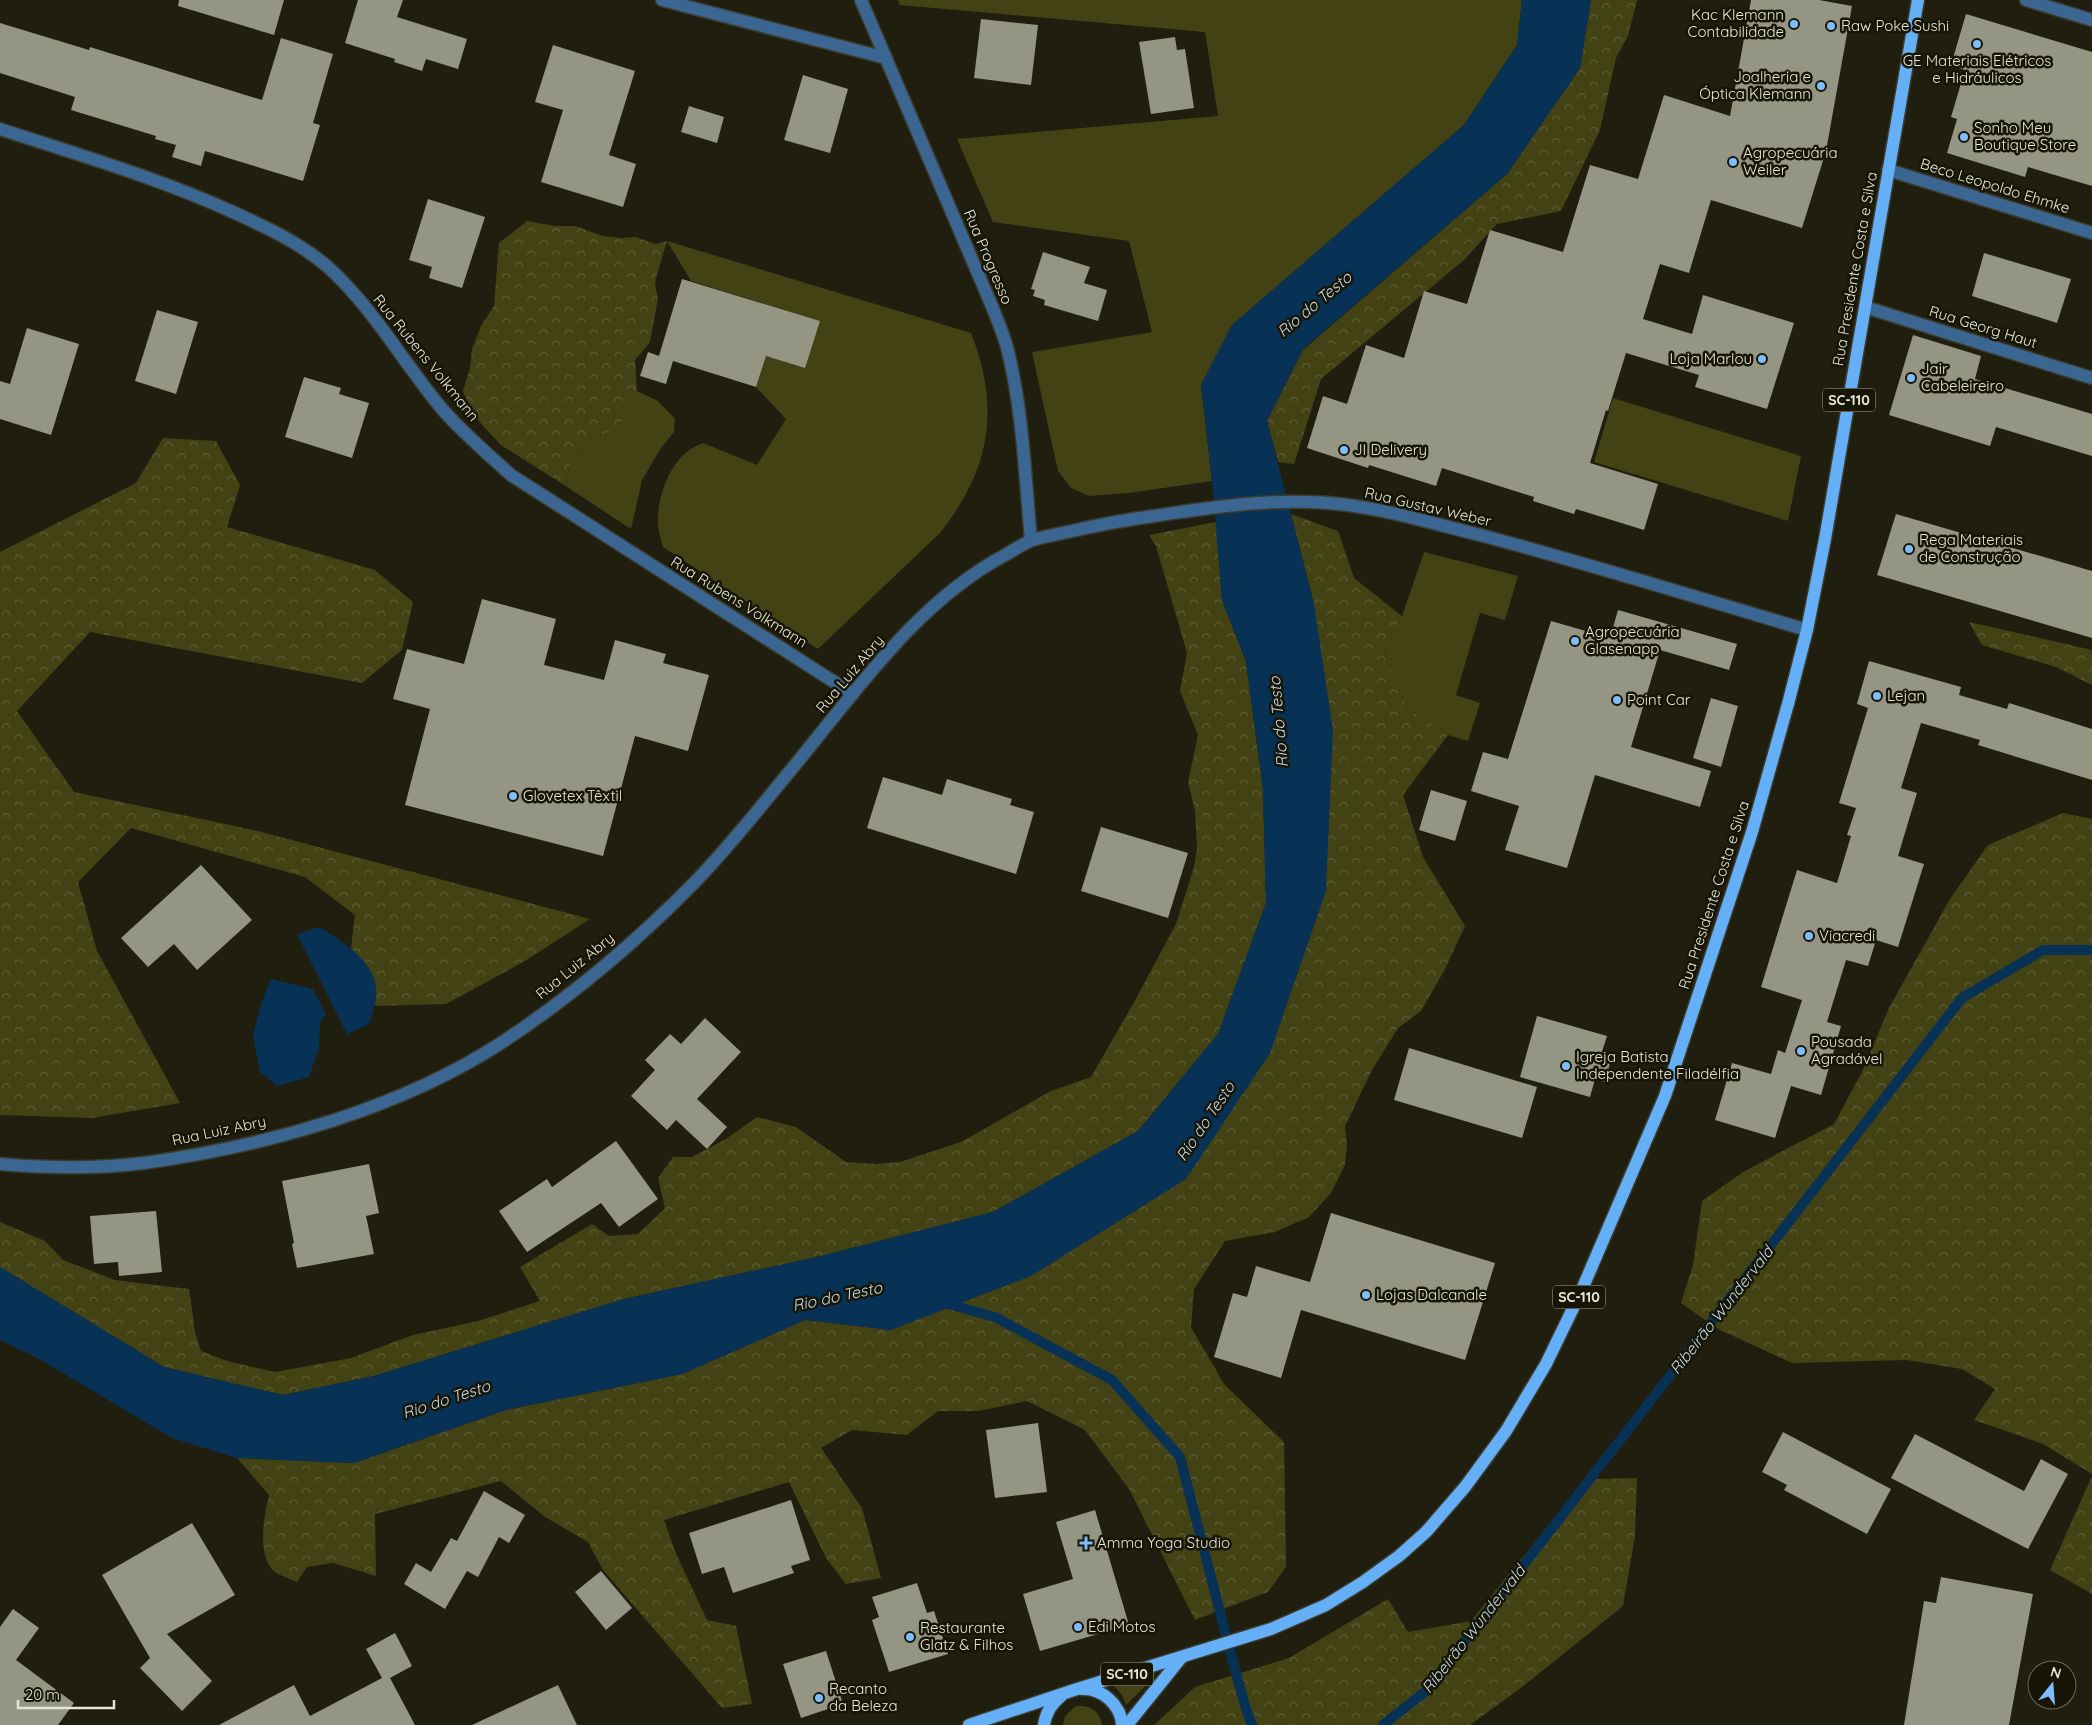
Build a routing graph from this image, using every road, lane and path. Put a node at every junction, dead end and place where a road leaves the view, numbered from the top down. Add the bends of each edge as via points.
1 (662, 0) edge
2 (861, 0) edge
3 (1918, 0) edge
4 (2026, 0) edge
5 (2092, 20) edge
6 (886, 58) junction
7 (0, 129) edge
8 (1888, 170) junction
9 (2092, 233) edge
10 (1865, 307) junction
11 (2092, 378) edge
12 (1031, 540) junction
13 (1808, 630) junction
14 (853, 694) junction
15 (0, 1164) edge
16 (1181, 1658) junction
17 (1074, 1690) junction
18 (969, 1725) edge
19 (1044, 1725) edge
20 (1122, 1725) edge
21 (1127, 1725) edge

1 - 6 street
2 - 6 street, Rua Progresso
3 - 8 main road, Rua Presidente Costa e Silva / SC-110
4 - 5 street
6 - 12 street, Rua Progresso via 1007,348 1018,398
7 - 14 street, Rua Rubens Volkmann via 156,180 266,227 300,246 329,268 358,299 443,410 511,475
8 - 9 street, Beco Leopoldo Ehmke
8 - 10 main road, Rua Presidente Costa e Silva / SC-110
10 - 11 street, Rua Georg Haut
10 - 13 main road, Rua Presidente Costa e Silva / SC-110
12 - 13 street, Rua Gustav Weber via 1099,524 1204,509 1292,502 1339,504 1392,513 1548,553
12 - 14 street, Rua Luiz Abry via 983,566 942,600 899,641
13 - 16 main road, Rua Presidente Costa e Silva / SC-110 via 1752,832 1665,1096 1580,1294 1546,1364 1500,1439 1465,1487 1419,1538 1385,1566 1326,1605 1295,1620
14 - 15 street, Rua Luiz Abry via 729,844 694,883 633,941 573,991 511,1036 446,1075 330,1120 221,1149 141,1164 56,1168
16 - 17 main road, SC-110
16 - 21 main road, SC-110
17 - 18 main road, SC-110
17 - 19 main road via 1052,1704
17 - 20 main road via 1098,1692 1109,1699 1117,1708

